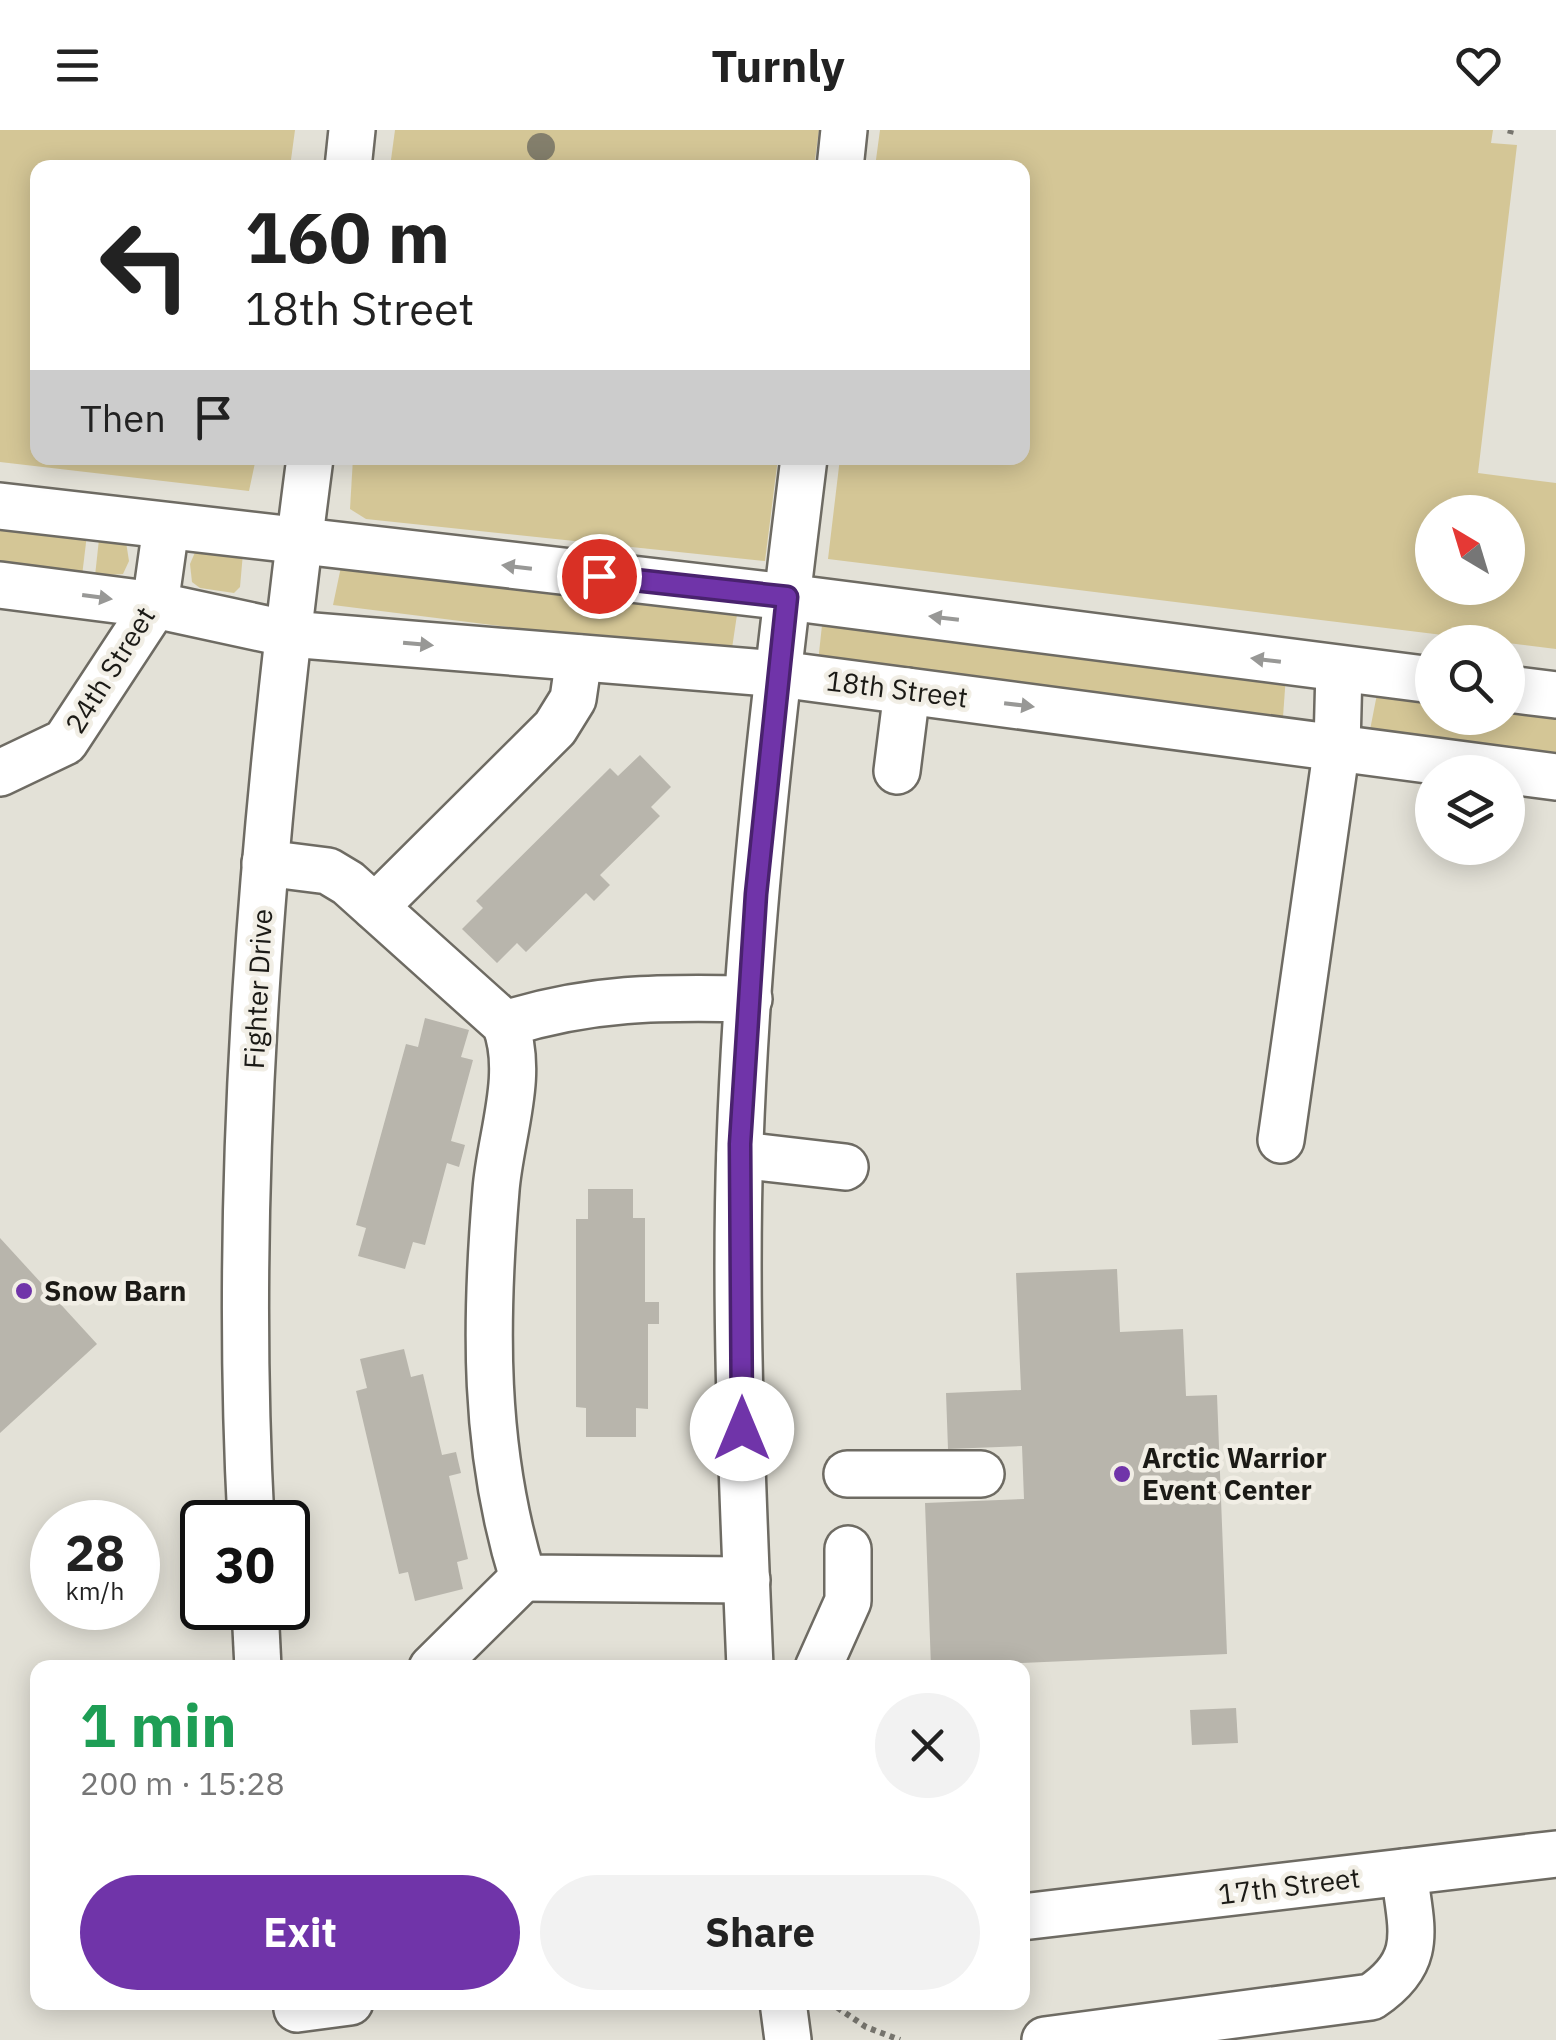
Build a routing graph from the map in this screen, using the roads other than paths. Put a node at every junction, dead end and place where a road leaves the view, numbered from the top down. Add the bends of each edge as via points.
1 (352, 130) edge
2 (844, 130) edge
3 (349, 160) edge
4 (841, 160) edge
5 (309, 465) edge
6 (803, 465) edge
7 (0, 506) edge
8 (166, 527) junction
9 (299, 542) junction
10 (0, 585) edge
11 (787, 597) junction
12 (154, 605) junction
13 (289, 634) junction
14 (579, 658) junction
15 (1339, 670) junction
16 (779, 674) junction
17 (1415, 678) edge
18 (907, 691) junction
19 (1525, 691) edge
20 (1556, 695) edge
21 (1337, 746) junction
22 (897, 771) dead end
23 (0, 773) edge
24 (1556, 778) edge
25 (265, 863) junction
26 (375, 907) junction
27 (749, 999) junction
28 (505, 1024) junction
29 (1281, 1140) dead end
30 (740, 1155) junction
31 (844, 1168) dead end
32 (847, 1474) dead end
33 (980, 1474) dead end
34 (249, 1500) edge
35 (848, 1549) dead end
36 (523, 1578) junction
37 (746, 1580) junction
38 (256, 1630) edge
39 (258, 1660) edge
40 (440, 1660) edge
41 (750, 1660) edge
42 (822, 1660) edge
43 (1556, 1854) edge
44 (1404, 1872) junction
45 (1030, 1916) edge
46 (321, 2010) edge
47 (784, 2010) edge
48 (295, 2017) edge
49 (788, 2040) edge
50 (1045, 2040) edge

1 - 3 street
2 - 4 street
5 - 9 street, Fighter Drive
6 - 11 street
7 - 8 street
8 - 9 street
8 - 12 street, 24th Street
11 -> 9 street
9 - 13 street, Fighter Drive
10 -> 12 street, 18th Street
15 -> 11 street
11 - 16 street
12 - 13 street, 18th Street
12 - 23 street, 24th Street via 65,742
13 -> 14 street, 18th Street
13 - 25 street, Fighter Drive
14 - 16 street, 18th Street
14 - 26 street via 573,699 555,728
15 - 17 street
15 - 21 street
16 - 18 street, 18th Street
16 - 27 street
18 -> 21 street, 18th Street
18 - 22 street
19 - 20 street
21 - 24 street, 18th Street
21 - 29 street
25 - 26 street via 328,871
25 - 34 street, Fighter Drive via 248,1163
26 - 28 street
27 - 28 street via 624,998 562,1006
27 - 30 street
28 - 36 street via 514,1047 496,1189 488,1410 504,1515
30 - 31 street
30 - 37 street
32 - 33 street
35 - 42 street via 848,1601
36 - 37 street
36 - 40 street
37 - 41 street
38 - 39 street
43 - 44 street, 17th Street
44 - 45 street, 17th Street
44 - 50 street via 1408,1960 1396,1980 1371,1997
46 - 48 street
47 - 49 street

